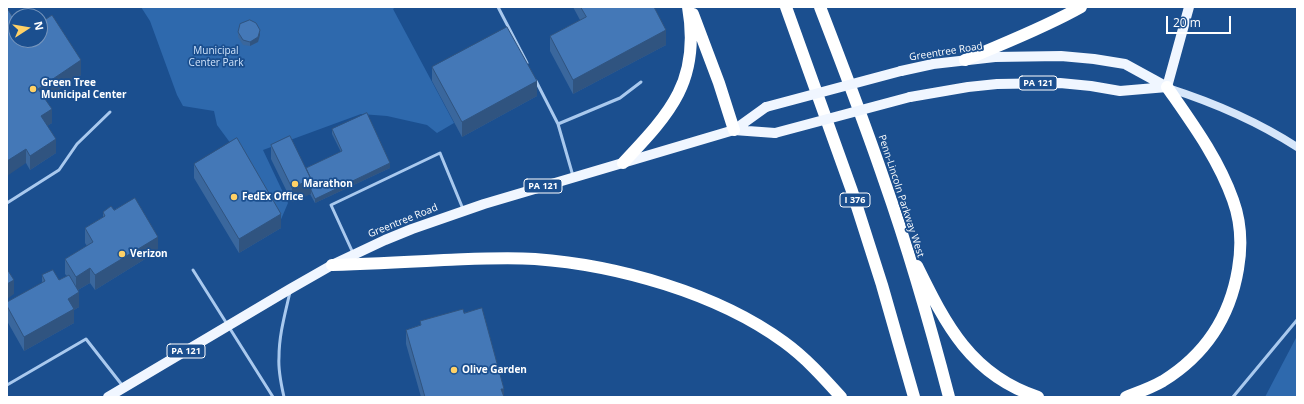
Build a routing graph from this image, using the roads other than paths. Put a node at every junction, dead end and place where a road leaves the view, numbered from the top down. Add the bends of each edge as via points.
1 (498, 7) edge
2 (689, 7) edge
3 (786, 7) edge
4 (820, 7) edge
5 (1081, 7) edge
6 (1189, 7) edge
7 (965, 60) junction
8 (530, 69) edge
9 (533, 76) edge
10 (641, 82) dead end
11 (1167, 87) junction
12 (110, 112) dead end
13 (558, 124) junction
14 (734, 130) junction
15 (1297, 147) edge
16 (623, 163) junction
17 (573, 177) junction
18 (7, 203) edge
19 (464, 210) junction
20 (901, 230) junction
21 (354, 255) junction
22 (332, 266) junction
23 (193, 270) dead end
24 (290, 289) junction
25 (1297, 320) edge
26 (228, 326) junction
27 (7, 385) edge
28 (124, 388) junction
29 (108, 397) edge
30 (273, 397) edge
31 (284, 397) edge
32 (841, 397) edge
33 (914, 397) edge
34 (949, 397) edge
35 (1038, 397) edge
36 (1126, 397) edge
37 (1234, 397) edge

1 - 8 lane
2 - 14 highway via 719,83
2 - 16 highway via 690,56 687,74 680,91 660,123
3 - 33 highway, I 376 via 852,191
4 - 20 highway, Penn-Lincoln Parkway West via 857,102
5 - 7 highway via 1036,30
6 - 11 main road
7 - 11 main road, Greentree Road / PA 121 via 995,56 1094,59 1125,64
7 - 14 main road, Greentree Road / PA 121, bridge via 901,71 766,107
9 - 13 lane
10 - 13 lane via 620,98
11 - 14 main road, Greentree Road / PA 121, bridge via 1120,91 1060,83 1012,83 968,87 910,97 775,133
11 - 15 main road, Greentree Road via 1235,112
11 - 36 highway via 1216,162 1229,188 1239,221 1239,262 1229,304 1208,342 1194,357 1162,382
12 - 18 lane via 77,144 59,170
13 - 17 lane
14 - 16 main road, Greentree Road / PA 121
16 - 17 main road, Greentree Road / PA 121
17 - 19 main road, Greentree Road / PA 121
19 - 21 main road, Greentree Road / PA 121 via 412,229
19 - 21 lane via 440,152 331,205
20 - 34 highway, Penn-Lincoln Parkway West
20 - 35 highway via 945,319 973,358 1007,384
21 - 22 main road, Greentree Road / PA 121
22 - 24 main road, Greentree Road / PA 121
22 - 32 highway via 494,258 534,259 572,263 641,277 687,291 760,327 805,359
23 - 26 lane
24 - 26 main road, Greentree Road / PA 121
24 - 31 lane via 279,351
25 - 37 lane
26 - 28 main road, Greentree Road / PA 121
26 - 30 lane
27 - 28 lane via 86,339
28 - 29 main road, Greentree Road / PA 121

